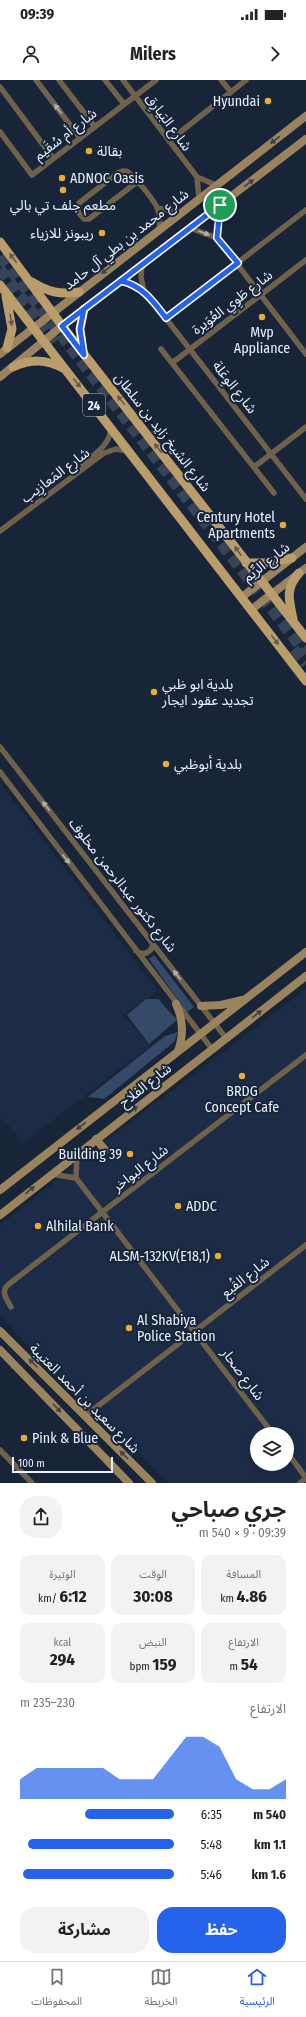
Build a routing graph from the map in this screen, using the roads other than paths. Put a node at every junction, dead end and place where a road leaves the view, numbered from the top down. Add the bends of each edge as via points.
1 (36, 80) edge
2 (59, 80) edge
3 (105, 80) edge
4 (123, 80) edge
5 (156, 80) edge
6 (221, 80) edge
7 (246, 80) edge
8 (0, 87) edge
9 (230, 92) junction
10 (136, 96) junction
11 (124, 104) junction
12 (306, 116) edge
13 (95, 127) junction
14 (0, 132) edge
15 (80, 138) junction
16 (306, 139) edge
17 (169, 141) junction
18 (53, 158) junction
19 (196, 177) junction
20 (137, 182) junction
21 (216, 185) junction
22 (199, 199) junction
23 (220, 205) junction
24 (157, 208) junction
25 (306, 210) edge
26 (181, 213) junction
27 (190, 228) junction
28 (159, 230) junction
29 (217, 238) junction
30 (0, 242) edge
31 (306, 260) edge
32 (238, 263) junction
33 (142, 265) junction
34 (29, 280) junction
35 (121, 281) junction
36 (2, 288) edge
37 (144, 291) junction
38 (79, 292) junction
39 (261, 295) junction
40 (84, 309) junction
41 (52, 313) junction
42 (166, 318) junction
43 (62, 326) junction
44 (33, 327) junction
45 (44, 342) junction
46 (190, 349) junction
47 (161, 350) dead end
48 (3, 351) edge
49 (306, 354) edge
50 (84, 355) junction
51 (172, 363) junction
52 (13, 367) junction
53 (66, 370) junction
54 (0, 377) edge
55 (306, 427) edge
56 (111, 428) junction
57 (129, 451) junction
58 (271, 454) junction
59 (83, 464) dead end
60 (254, 467) junction
61 (274, 493) dead end
62 (306, 499) edge
63 (0, 532) edge
64 (306, 547) edge
65 (292, 558) junction
66 (246, 563) junction
67 (279, 568) junction
68 (304, 571) edge
69 (262, 581) junction
70 (288, 581) junction
71 (272, 594) junction
72 (242, 597) junction
73 (252, 609) junction
74 (293, 620) junction
75 (306, 638) edge
76 (306, 681) edge
77 (0, 748) edge
78 (0, 772) edge
79 (153, 943) junction
80 (136, 951) junction
81 (306, 952) edge
82 (306, 976) edge
83 (248, 998) junction
84 (176, 1004) junction
85 (201, 1006) junction
86 (215, 1023) junction
87 (200, 1034) junction
88 (226, 1038) junction
89 (212, 1049) junction
90 (178, 1051) junction
91 (306, 1055) edge
92 (96, 1139) junction
93 (105, 1150) dead end
94 (77, 1154) junction
95 (50, 1174) junction
96 (76, 1178) junction
97 (0, 1190) edge
98 (102, 1213) junction
99 (0, 1215) edge
100 (306, 1245) edge
101 (11, 1307) dead end
102 (0, 1330) edge
103 (195, 1330) junction
104 (0, 1350) edge
105 (85, 1416) junction
106 (268, 1427) edge
107 (0, 1450) edge
108 (294, 1462) edge
109 (306, 1478) edge
110 (32, 1483) edge
111 (129, 1483) edge
112 (152, 1483) edge
113 (300, 1483) edge

15 -> 1 street
2 - 13 street
3 - 11 street
4 - 10 street, شارع البَيارِق
5 - 10 street, شارع أم سُقَيم
6 - 9 street
7 - 9 street
8 - 18 street
9 - 17 street
10 - 11 street, شارع أم سُقَيم
10 - 17 street, شارع البَيارِق
11 - 13 street, شارع أم سُقَيم
12 -> 21 main road, شارع محمد بن بطي آل حامد
13 - 15 street, شارع أم سُقَيم
14 - 18 street, شارع أم سُقَيم via 32,175
15 - 18 street, شارع أم سُقَيم
23 -> 16 main road
17 - 19 street, شارع البَيارِق
19 - 21 street
19 - 22 street, شارع البَيارِق
20 - 20 street via 128,172 119,172 79,203 78,212 84,219 90,219
20 - 24 street
21 - 22 main road, شارع محمد بن بطي آل حامد
22 - 26 main road, شارع محمد بن بطي آل حامد
23 - 27 main road
23 - 29 street
24 - 26 street
24 - 28 street
25 - 32 street
26 - 28 main road, شارع محمد بن بطي آل حامد
27 -> 29 street
27 - 33 main road
28 -> 38 main road, شارع محمد بن بطي آل حامد
29 - 32 street
34 -> 30 main road, شارع الشيخ زايد بن سلطان / 24
31 - 39 street, شارع طَوِي العُوَيرة
32 - 39 street
32 - 42 street
33 - 35 main road
33 - 37 street
34 - 38 main road via 52,293
34 - 41 main road, شارع الشيخ زايد بن سلطان / 24
35 - 37 street, شارع الوِعَلة
35 - 40 main road
36 - 44 main road, 24
36 -> 48 main road via 12,325 12,335
37 - 42 street, شارع الوِعَلة
38 - 41 main road, شارع محمد بن بطي آل حامد
39 - 46 street, شارع طَوِي العُوَيرة
39 - 49 street
40 - 43 main road
40 - 50 main road via 80,329
41 - 43 main road, شارع الشيخ زايد بن سلطان / 24
41 - 44 main road, شارع محمد بن بطي آل حامد
42 - 46 street, شارع الوِعَلة
43 - 45 main road
43 - 50 main road, شارع الشيخ زايد بن سلطان / 24
44 - 45 main road, 24
44 - 48 main road, شارع محمد بن بطي آل حامد
45 - 52 main road
45 - 53 main road, 24
46 - 51 street, شارع طَوِي العُوَيرة
46 - 58 street, شارع الوِعَلة
47 - 51 street
66 -> 50 main road, شارع الشيخ زايد بن سلطان / 24
51 - 60 street
52 - 53 main road via 29,361 43,360
52 - 54 main road
53 -> 56 main road, 24
55 - 58 street
56 - 57 main road, 24
56 - 59 street, شارع المَعازِيب via 104,446
57 - 63 street, شارع المَعازِيب via 116,449 104,453
57 - 72 main road, 24
58 - 60 street
58 - 62 street, شارع الوِعَلة
60 - 61 street
64 - 65 main road, شارع الرِّيم
65 - 66 main road via 265,563
65 - 67 main road, شارع الرِّيم
66 - 69 main road, شارع الشيخ زايد بن سلطان / 24
67 - 69 main road, شارع الرِّيم
67 - 70 main road via 280,577
68 - 70 main road, شارع الرِّيم
68 - 74 main road via 293,580 288,591
69 - 71 main road, شارع الشيخ زايد بن سلطان / 24
69 - 72 main road, شارع الرِّيم
70 - 71 main road, شارع الرِّيم
71 - 73 main road, شارع الرِّيم
71 - 74 main road, شارع الشيخ زايد بن سلطان / 24
72 - 73 main road, 24
73 -> 76 main road, 24
74 - 75 main road, شارع الشيخ زايد بن سلطان / 24
79 -> 77 street, شارع دكتور عبدالرحمن مخلوف
78 -> 80 street, شارع دكتور عبدالرحمن مخلوف
79 - 80 street via 147,953 141,954
85 -> 79 street, شارع دكتور عبدالرحمن مخلوف
80 - 84 street, شارع دكتور عبدالرحمن مخلوف
81 - 83 main road, شارع الفلاح
88 -> 82 main road, شارع الفلاح
83 - 85 main road via 221,1005
83 - 86 main road, شارع الفلاح
84 - 87 street, شارع دكتور عبدالرحمن مخلوف
84 - 90 main road via 181,1016 182,1029
85 - 86 street, شارع دكتور عبدالرحمن مخلوف
86 - 87 main road, شارع الفلاح
86 - 88 street, شارع دكتور عبدالرحمن مخلوف
87 - 89 street, شارع دكتور عبدالرحمن مخلوف
87 - 90 main road, شارع الفلاح
88 - 89 main road, شارع الفلاح
92 -> 89 main road, شارع الفلاح
90 -> 97 main road, شارع الفلاح
91 - 98 street, شارع البواخر
92 - 93 main road
92 - 94 main road, شارع الفلاح
94 - 95 main road, شارع الفلاح
94 - 96 street
95 - 96 street
99 -> 95 main road, شارع الفلاح
96 - 98 street, شارع صحار
98 - 101 street, شارع البواخر via 6,1286 4,1294
98 - 103 street, شارع صحار
100 - 103 street, شارع القُبع
105 -> 102 main road, شارع سعيد بن أحمد العتيبة
103 - 105 street, شارع القُبع
103 - 106 street, شارع صحار
104 -> 111 main road, شارع سعيد بن أحمد العتيبة
112 -> 105 main road, شارع سعيد بن أحمد العتيبة
107 - 110 street
108 - 109 street
109 - 113 street

